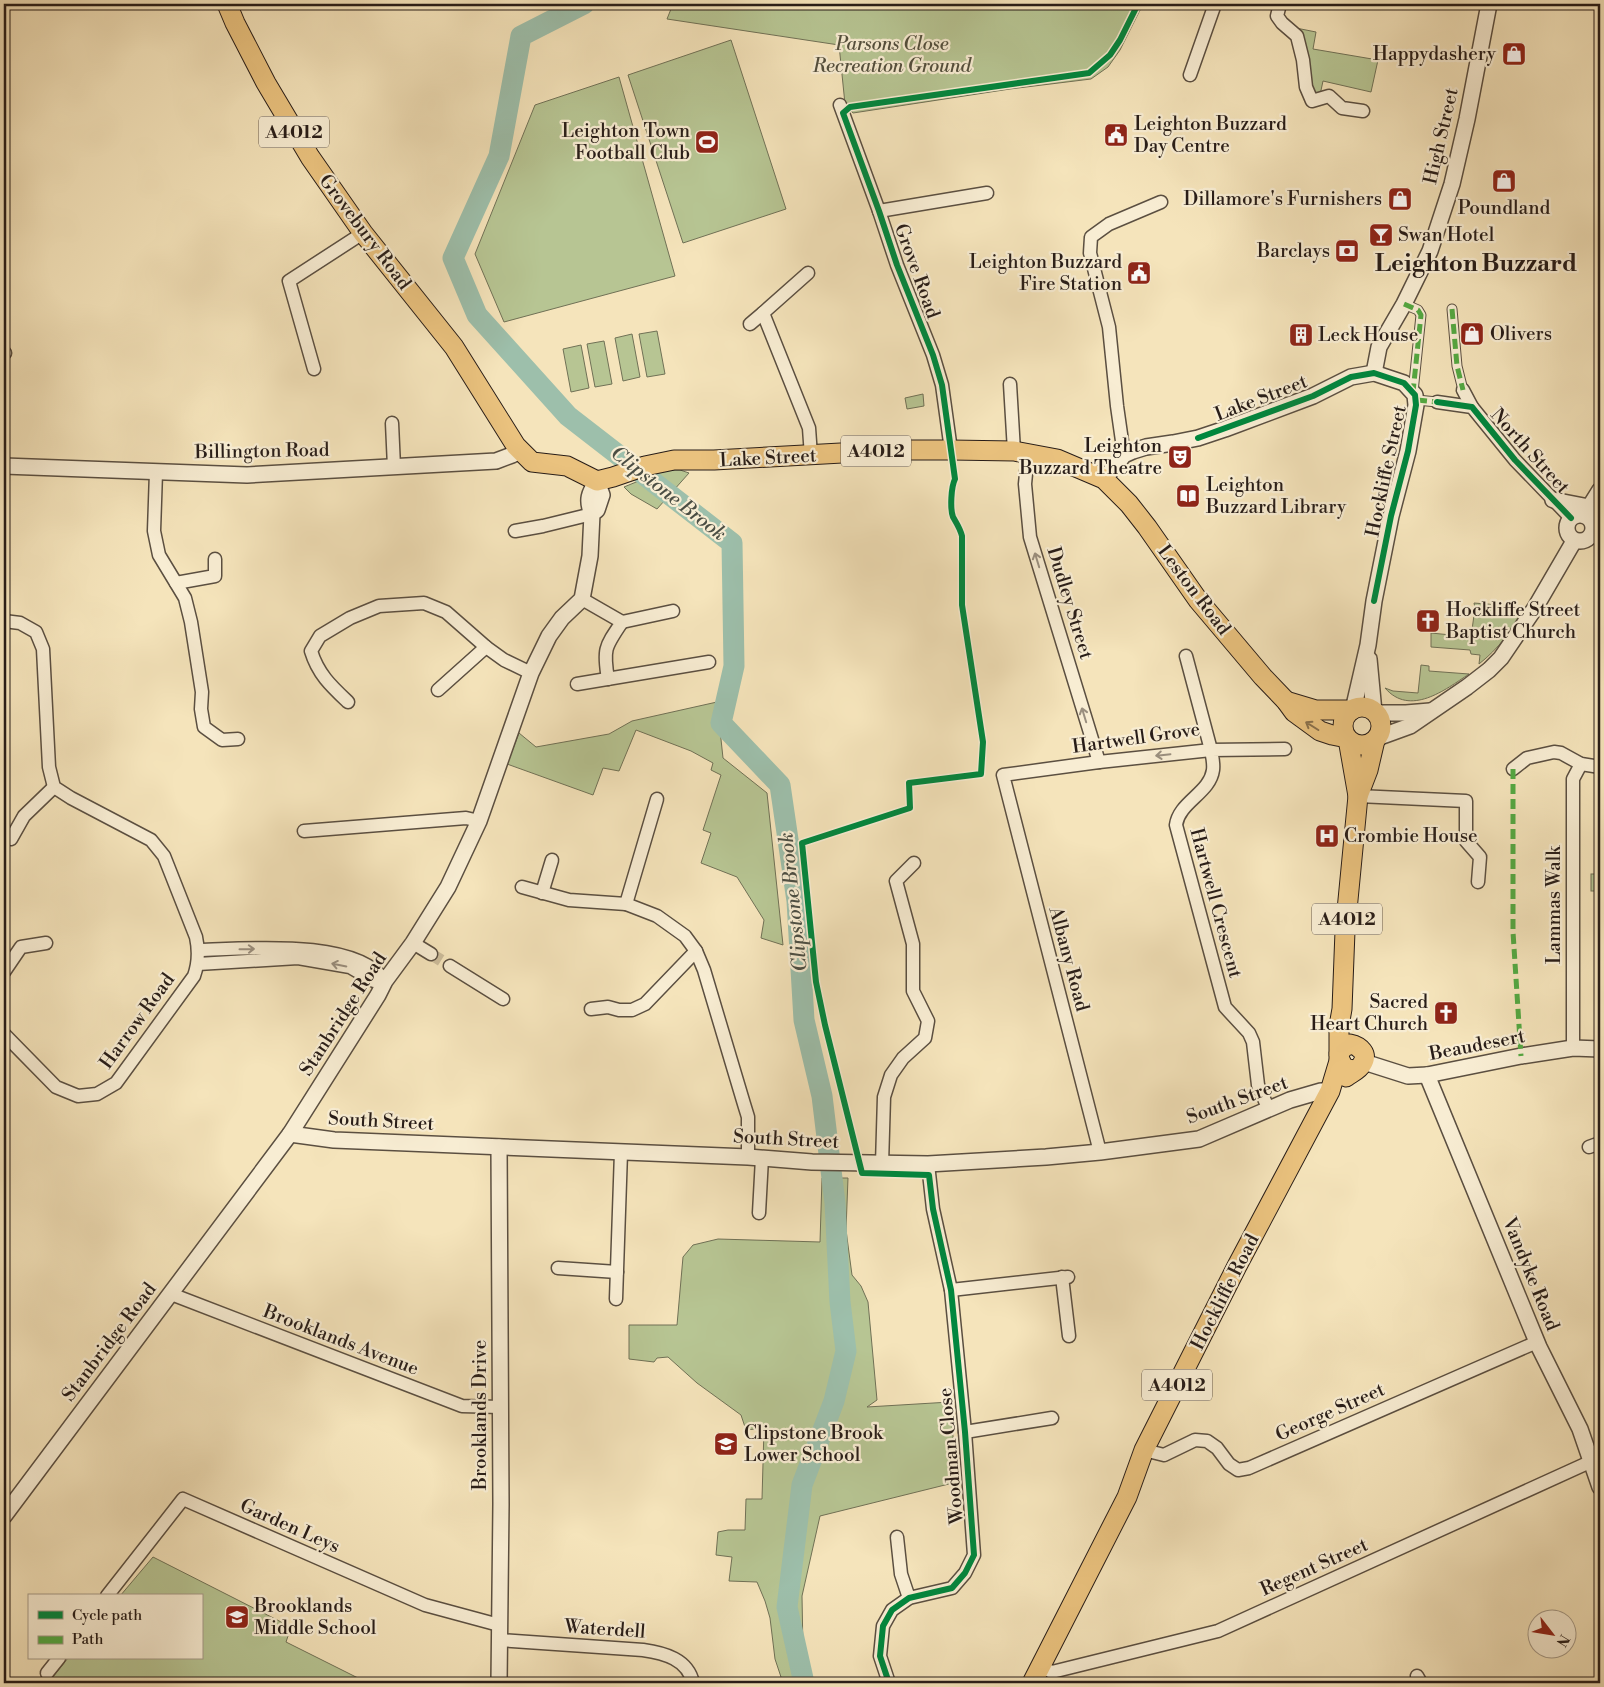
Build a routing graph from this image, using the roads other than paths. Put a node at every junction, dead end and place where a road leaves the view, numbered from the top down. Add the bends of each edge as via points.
1 (227, 4) edge
2 (1215, 4) edge
3 (1280, 4) edge
4 (1490, 4) edge
5 (1190, 75) dead end
6 (840, 105) dead end
7 (1363, 111) dead end
8 (987, 193) dead end
9 (1161, 202) dead end
10 (880, 211) junction
11 (363, 233) junction
12 (808, 273) dead end
13 (1404, 304) junction
14 (1452, 309) dead end
15 (763, 313) junction
16 (750, 324) dead end
17 (314, 369) dead end
18 (1374, 373) junction
19 (1010, 384) dead end
20 (1463, 390) joint
21 (1415, 396) junction
22 (1437, 402) joint
23 (1472, 407) junction
24 (392, 423) dead end
25 (951, 450) junction
26 (520, 451) junction
27 (1021, 452) junction
28 (1124, 455) junction
29 (811, 456) junction
30 (4, 466) edge
31 (394, 467) junction
32 (156, 472) junction
33 (605, 479) junction
34 (1104, 479) junction
35 (1600, 490) edge
36 (1553, 500) junction
37 (1581, 513) junction
38 (592, 514) junction
39 (515, 531) dead end
40 (1596, 539) edge
41 (1574, 541) junction
42 (215, 559) dead end
43 (176, 582) junction
44 (582, 599) junction
45 (673, 611) dead end
46 (4, 621) edge
47 (622, 622) junction
48 (1368, 645) junction
49 (486, 647) junction
50 (1186, 656) dead end
51 (709, 662) dead end
52 (531, 673) junction
53 (608, 679) junction
54 (577, 684) dead end
55 (438, 690) dead end
56 (1286, 701) junction
57 (348, 702) dead end
58 (1353, 710) junction
59 (1432, 711) junction
60 (1375, 713) junction
61 (238, 739) dead end
62 (1347, 739) junction
63 (1376, 739) junction
64 (1285, 749) dead end
65 (1211, 750) junction
66 (1099, 762) junction
67 (1580, 764) junction
68 (1600, 767) edge
69 (1512, 769) dead end
70 (1003, 775) joint
71 (54, 787) junction
72 (1358, 796) junction
73 (657, 799) dead end
74 (479, 820) junction
75 (304, 830) dead end
76 (11, 839) dead end
77 (552, 860) dead end
78 (914, 863) dead end
79 (1478, 882) dead end
80 (522, 887) dead end
81 (542, 893) junction
82 (626, 904) junction
83 (46, 943) dead end
84 (413, 943) junction
85 (199, 950) junction
86 (696, 951) junction
87 (431, 954) tunnel mouth
88 (198, 964) junction
89 (450, 966) tunnel mouth
90 (4, 972) edge
91 (386, 981) junction
92 (503, 999) dead end
93 (591, 1010) dead end
94 (4, 1034) edge
95 (1573, 1048) junction
96 (1600, 1049) edge
97 (1350, 1059) junction
98 (1427, 1075) junction
99 (1330, 1091) junction
100 (1269, 1110) junction
101 (290, 1134) junction
102 (499, 1147) junction
103 (621, 1152) junction
104 (1100, 1152) junction
105 (755, 1158) junction
106 (882, 1164) junction
107 (928, 1164) junction
108 (759, 1213) dead end
109 (558, 1268) dead end
110 (617, 1272) junction
111 (951, 1290) junction
112 (171, 1294) junction
113 (616, 1299) dead end
114 (1069, 1336) dead end
115 (1537, 1342) junction
116 (500, 1407) junction
117 (1052, 1418) dead end
118 (965, 1432) junction
119 (1144, 1450) junction
120 (1592, 1461) junction
121 (1600, 1487) edge
122 (4, 1516) edge
123 (897, 1537) dead end
124 (109, 1594) edge
125 (909, 1598) junction
126 (499, 1632) junction
127 (57, 1660) edge
128 (47, 1673) dead end
129 (1036, 1675) edge
130 (499, 1683) edge
131 (693, 1683) edge
132 (889, 1683) edge

1 - 11 main road, Grovebury Road / A4012 via 234,23 286,117
2 - 5 street
3 - 7 street via 1277,16 1297,36 1306,87 1312,101 1330,96 1342,108
4 - 13 street, High Street via 1452,184 1430,250
6 - 10 street, Grove Road
8 - 10 street
9 - 28 street via 1109,224 1091,237 1090,253 1109,327
10 - 25 street, Grove Road via 942,385
11 - 17 street via 289,281
11 - 26 main road, Grovebury Road / A4012 via 454,347
12 - 15 street
13 - 18 street, High Street via 1380,347
13 - 21 street via 1418,310 1421,315
14 - 20 street via 1457,366
15 - 16 street
15 - 29 street via 809,428
18 - 21 street, Hockliffe Street via 1404,383
18 - 28 street, Lake Street via 1351,377 1313,396 1198,438 1146,447
19 - 27 street, Dudley Street
20 - 23 street
21 - 22 street, North Street
21 - 48 street, Hockliffe Street via 1408,451 1374,601
22 - 23 street, North Street
23 - 36 street, North Street
24 - 31 street
25 - 27 main road, Lake Street / A4012
25 - 29 main road, Lake Street / A4012
26 - 31 street, Billington Road via 496,460
26 - 33 main road, A4012 via 532,462 567,466
27 - 34 main road, Lake Street / A4012 via 1057,459
66 -> 27 street, Dudley Street via 1030,537
28 - 34 street
29 - 33 main road, Lake Street / A4012 via 674,460
30 - 32 street, Billington Road
31 - 32 street, Billington Road via 246,475
32 - 43 street via 154,531 159,556
33 - 38 street via 597,510
34 - 56 main road, Leston Road / A4012 via 1147,527 1198,600
35 - 37 street
36 - 37 street
36 - 37 street, North Street
37 - 40 street via 1591,520
37 - 41 street via 1566,526
38 - 39 street
38 - 44 street via 590,556
40 - 41 street
41 - 59 street via 1501,658
42 - 43 street via 215,576
43 - 61 street via 192,622 204,727 222,740
44 - 47 street
44 - 52 street, Stanbridge Road via 553,630
45 - 47 street
46 - 71 street via 20,623 36,632 43,648 49,767
47 - 53 street via 608,642 604,656
48 - 58 street, Hockliffe Street
48 - 60 street, Hockliffe Street
49 - 52 street
49 - 55 street
49 - 57 street via 446,612 424,603 379,606 320,636 312,651 316,665 330,686
50 - 65 street, Hartwell Grove
51 - 53 street
52 - 74 street, Stanbridge Road
53 - 54 street
56 - 58 main road, Leston Road / A4012 via 1316,710
62 -> 56 main road, Leston Road / A4012 via 1320,731 1294,712
58 - 60 main road via 1364,708
58 - 62 main road via 1347,714 1343,726
59 - 60 street
59 - 63 street via 1410,726
60 - 63 main road via 1380,728
62 - 63 main road via 1358,745
62 - 72 main road, A4012
63 - 72 main road, A4012
64 - 65 street
65 -> 66 street, Hartwell Grove
65 - 100 street, Hartwell Crescent via 1214,764 1211,778 1179,814 1176,830 1225,1007 1253,1042 1258,1084
66 - 70 street, Hartwell Grove
67 - 68 street
67 - 69 street via 1554,752 1527,758
67 - 95 street, Lammas Walk via 1573,779
70 - 104 street, Albany Road
71 - 76 street via 24,816
71 - 85 street, Harrow Road via 151,840 164,856
72 - 79 street via 1466,801 1466,841 1480,857
72 - 97 main road, A4012 via 1345,931 1342,1009
73 - 82 street
74 - 75 street via 466,818
74 - 84 street, Stanbridge Road via 448,886
77 - 81 street
78 - 106 street via 896,881 913,944 913,991 928,1021 925,1038 903,1058 891,1075 884,1097
80 - 81 street
81 - 82 street via 569,900
82 - 86 street via 657,916 685,936
83 - 90 street via 21,947
84 - 87 street
84 - 91 street, Stanbridge Road
85 - 88 street, Harrow Road
85 -> 91 street via 298,949 349,956 380,972
86 - 93 street via 645,1004 632,1010 608,1007
86 - 105 street via 748,1117
91 -> 88 street, Harrow Road via 374,981 350,968 298,958
88 - 94 street, Harrow Road via 194,976 116,1083 97,1094 78,1096 56,1086
89 - 92 street
91 - 101 street, Stanbridge Road
95 - 96 street, Beaudesert
95 - 98 street, Beaudesert
97 - 98 street, Beaudesert via 1408,1076
97 - 99 main road, Hockliffe Road / A4012
98 - 115 street, Vandyke Road
99 - 100 street, South Street via 1290,1100
99 - 119 main road, Hockliffe Road / A4012
100 - 104 street, South Street via 1199,1138
101 - 102 street, South Street via 334,1140
101 - 112 street, Stanbridge Road
102 - 103 street, South Street
102 - 116 street, Brooklands Drive
103 - 105 street, South Street
103 - 110 street
104 - 107 street, South Street
105 - 106 street, South Street
105 - 108 street
106 - 107 street, South Street
107 - 111 street, Woodman Close via 933,1209
109 - 110 street
110 - 113 street
111 - 114 street via 1065,1277
111 - 118 street, Woodman Close
112 - 116 street, Brooklands Avenue via 462,1406
112 - 122 street, Stanbridge Road
115 - 119 street, George Street via 1249,1468 1238,1470 1229,1464 1207,1440 1196,1440 1164,1455
115 - 120 street, Vandyke Road via 1580,1429
116 - 126 street, Brooklands Drive
117 - 118 street, Woodman Close
118 - 125 street, Woodman Close via 974,1555 965,1574 952,1588
119 - 129 main road, Hockliffe Road / A4012 via 1127,1497
120 - 121 street, Vandyke Road
120 - 129 street, Regent Street via 1218,1631
123 - 125 street via 901,1574
124 - 126 street, Garden Leys via 183,1499 426,1605
125 - 132 street, Woodman Close via 892,1610 882,1626 880,1656
126 - 130 street, Brooklands Drive
126 - 131 street, Waterdell via 661,1652 682,1664
127 - 128 street

